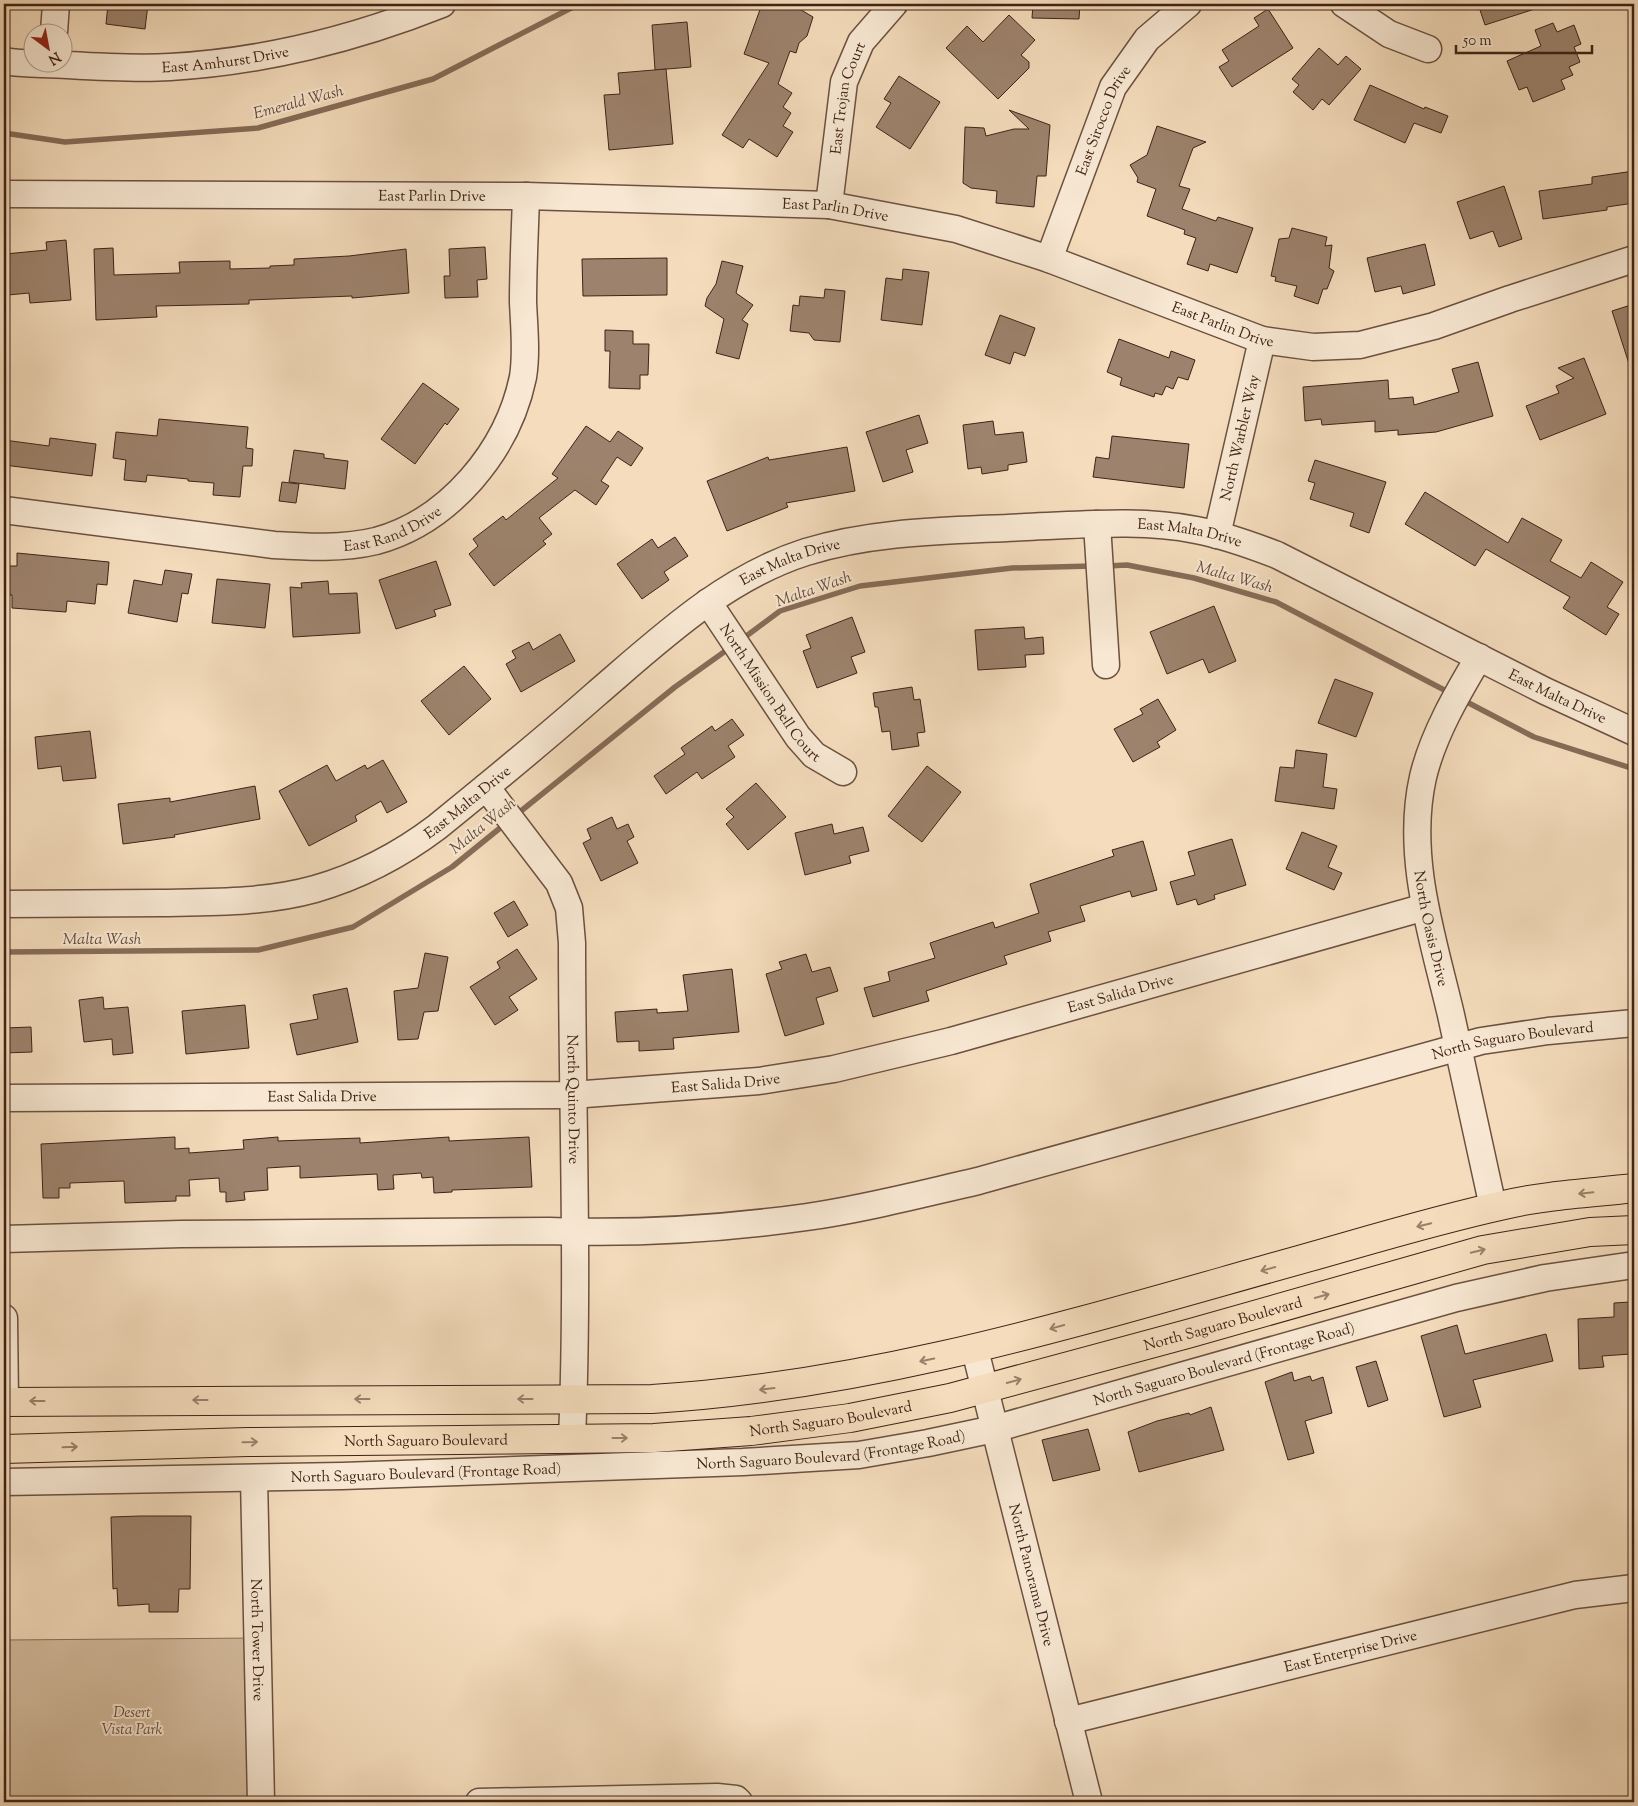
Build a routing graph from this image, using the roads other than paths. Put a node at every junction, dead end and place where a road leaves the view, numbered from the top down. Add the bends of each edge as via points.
1 (56, 4) edge
2 (442, 4) edge
3 (894, 4) edge
4 (1188, 4) edge
5 (1344, 4) edge
6 (55, 22) edge
7 (1428, 49) dead end
8 (4, 61) edge
9 (22, 62) edge
10 (72, 64) edge
11 (4, 194) edge
12 (526, 196) junction
13 (829, 205) junction
14 (1049, 258) junction
15 (1634, 259) edge
16 (1262, 340) junction
17 (4, 510) edge
18 (1097, 524) junction
19 (1217, 535) junction
20 (708, 602) junction
21 (1479, 658) junction
22 (1106, 664) dead end
23 (1634, 732) edge
24 (843, 772) dead end
25 (486, 787) junction
26 (4, 904) edge
27 (1425, 907) junction
28 (1634, 1023) edge
29 (1458, 1047) junction
30 (572, 1095) junction
31 (4, 1098) edge
32 (1634, 1188) edge
33 (1493, 1207) junction
34 (1634, 1230) edge
35 (574, 1232) junction
36 (4, 1239) edge
37 (1634, 1265) edge
38 (4, 1318) edge
39 (975, 1350) junction
40 (984, 1388) junction
41 (573, 1399) junction
42 (5, 1402) edge
43 (994, 1429) junction
44 (572, 1438) junction
45 (4, 1449) edge
46 (254, 1478) junction
47 (4, 1482) edge
48 (1634, 1588) edge
49 (1068, 1721) junction
50 (738, 1801) edge
51 (261, 1802) edge
52 (479, 1802) edge
53 (1090, 1802) edge

1 - 6 street
2 - 10 street, East Amhurst Drive via 365,30 283,51 226,61 172,67
3 - 13 street, East Trojan Court via 861,42 850,62 844,82
4 - 14 street, East Sirocco Drive via 1147,39 1113,87
5 - 7 street via 1389,34
8 - 9 street, East Amhurst Drive
11 - 12 street, East Parlin Drive
12 - 13 street, East Parlin Drive
12 - 17 street, East Rand Drive via 523,376 512,415 497,447 473,478 447,502 411,527 376,540 345,546 308,547
13 - 14 street, East Parlin Drive via 956,229
14 - 16 street, East Parlin Drive
15 - 16 street, East Parlin Drive via 1434,326 1360,345 1313,347
16 - 19 street, North Warbler Way
18 - 19 street, East Malta Drive via 1144,524
18 - 20 street, East Malta Drive via 899,534 852,541 805,553 772,566
18 - 22 street
19 - 21 street, East Malta Drive via 1277,554
20 - 24 street, North Mission Bell Court via 798,737 814,755
20 - 25 street, East Malta Drive via 640,655
21 - 23 street, East Malta Drive
21 - 27 street, North Oasis Drive via 1435,742 1424,776 1416,833
25 - 26 street, East Malta Drive via 409,848 379,864 314,889 271,897 210,902
25 - 30 street, North Quinto Drive via 559,883 568,908 572,944
27 - 29 street, North Oasis Drive
27 - 30 street, East Salida Drive via 951,1041 834,1069 759,1081
28 - 29 street, North Saguaro Boulevard via 1481,1040
29 - 33 street, North Oasis Drive
29 - 35 street, North Saguaro Boulevard via 900,1200 806,1217 703,1228
30 - 31 street, East Salida Drive
30 - 35 street, North Quinto Drive
32 -> 33 main road
33 -> 39 main road
40 -> 34 main road, North Saguaro Boulevard via 1483,1250 1590,1232
35 - 36 street, North Saguaro Boulevard via 181,1234
35 - 41 street, North Quinto Drive
37 - 43 street, North Saguaro Boulevard (Frontage Road) via 1544,1278 1456,1298
38 - 42 street
39 - 40 street, North Panorama Drive
39 -> 41 main road via 772,1388 671,1398
40 - 43 street, North Panorama Drive
44 -> 40 main road, North Saguaro Boulevard via 654,1438 751,1431 850,1418
41 -> 42 main road
41 - 44 street, North Quinto Drive
43 - 46 street, North Saguaro Boulevard (Frontage Road) via 860,1455 733,1463
43 - 49 street, North Panorama Drive
45 -> 44 main road, North Saguaro Boulevard
46 - 47 street, North Saguaro Boulevard (Frontage Road)
46 - 51 street, North Tower Drive
48 - 49 street, East Enterprise Drive via 1575,1595
49 - 53 street, North Panorama Drive
50 - 52 street via 708,1797

